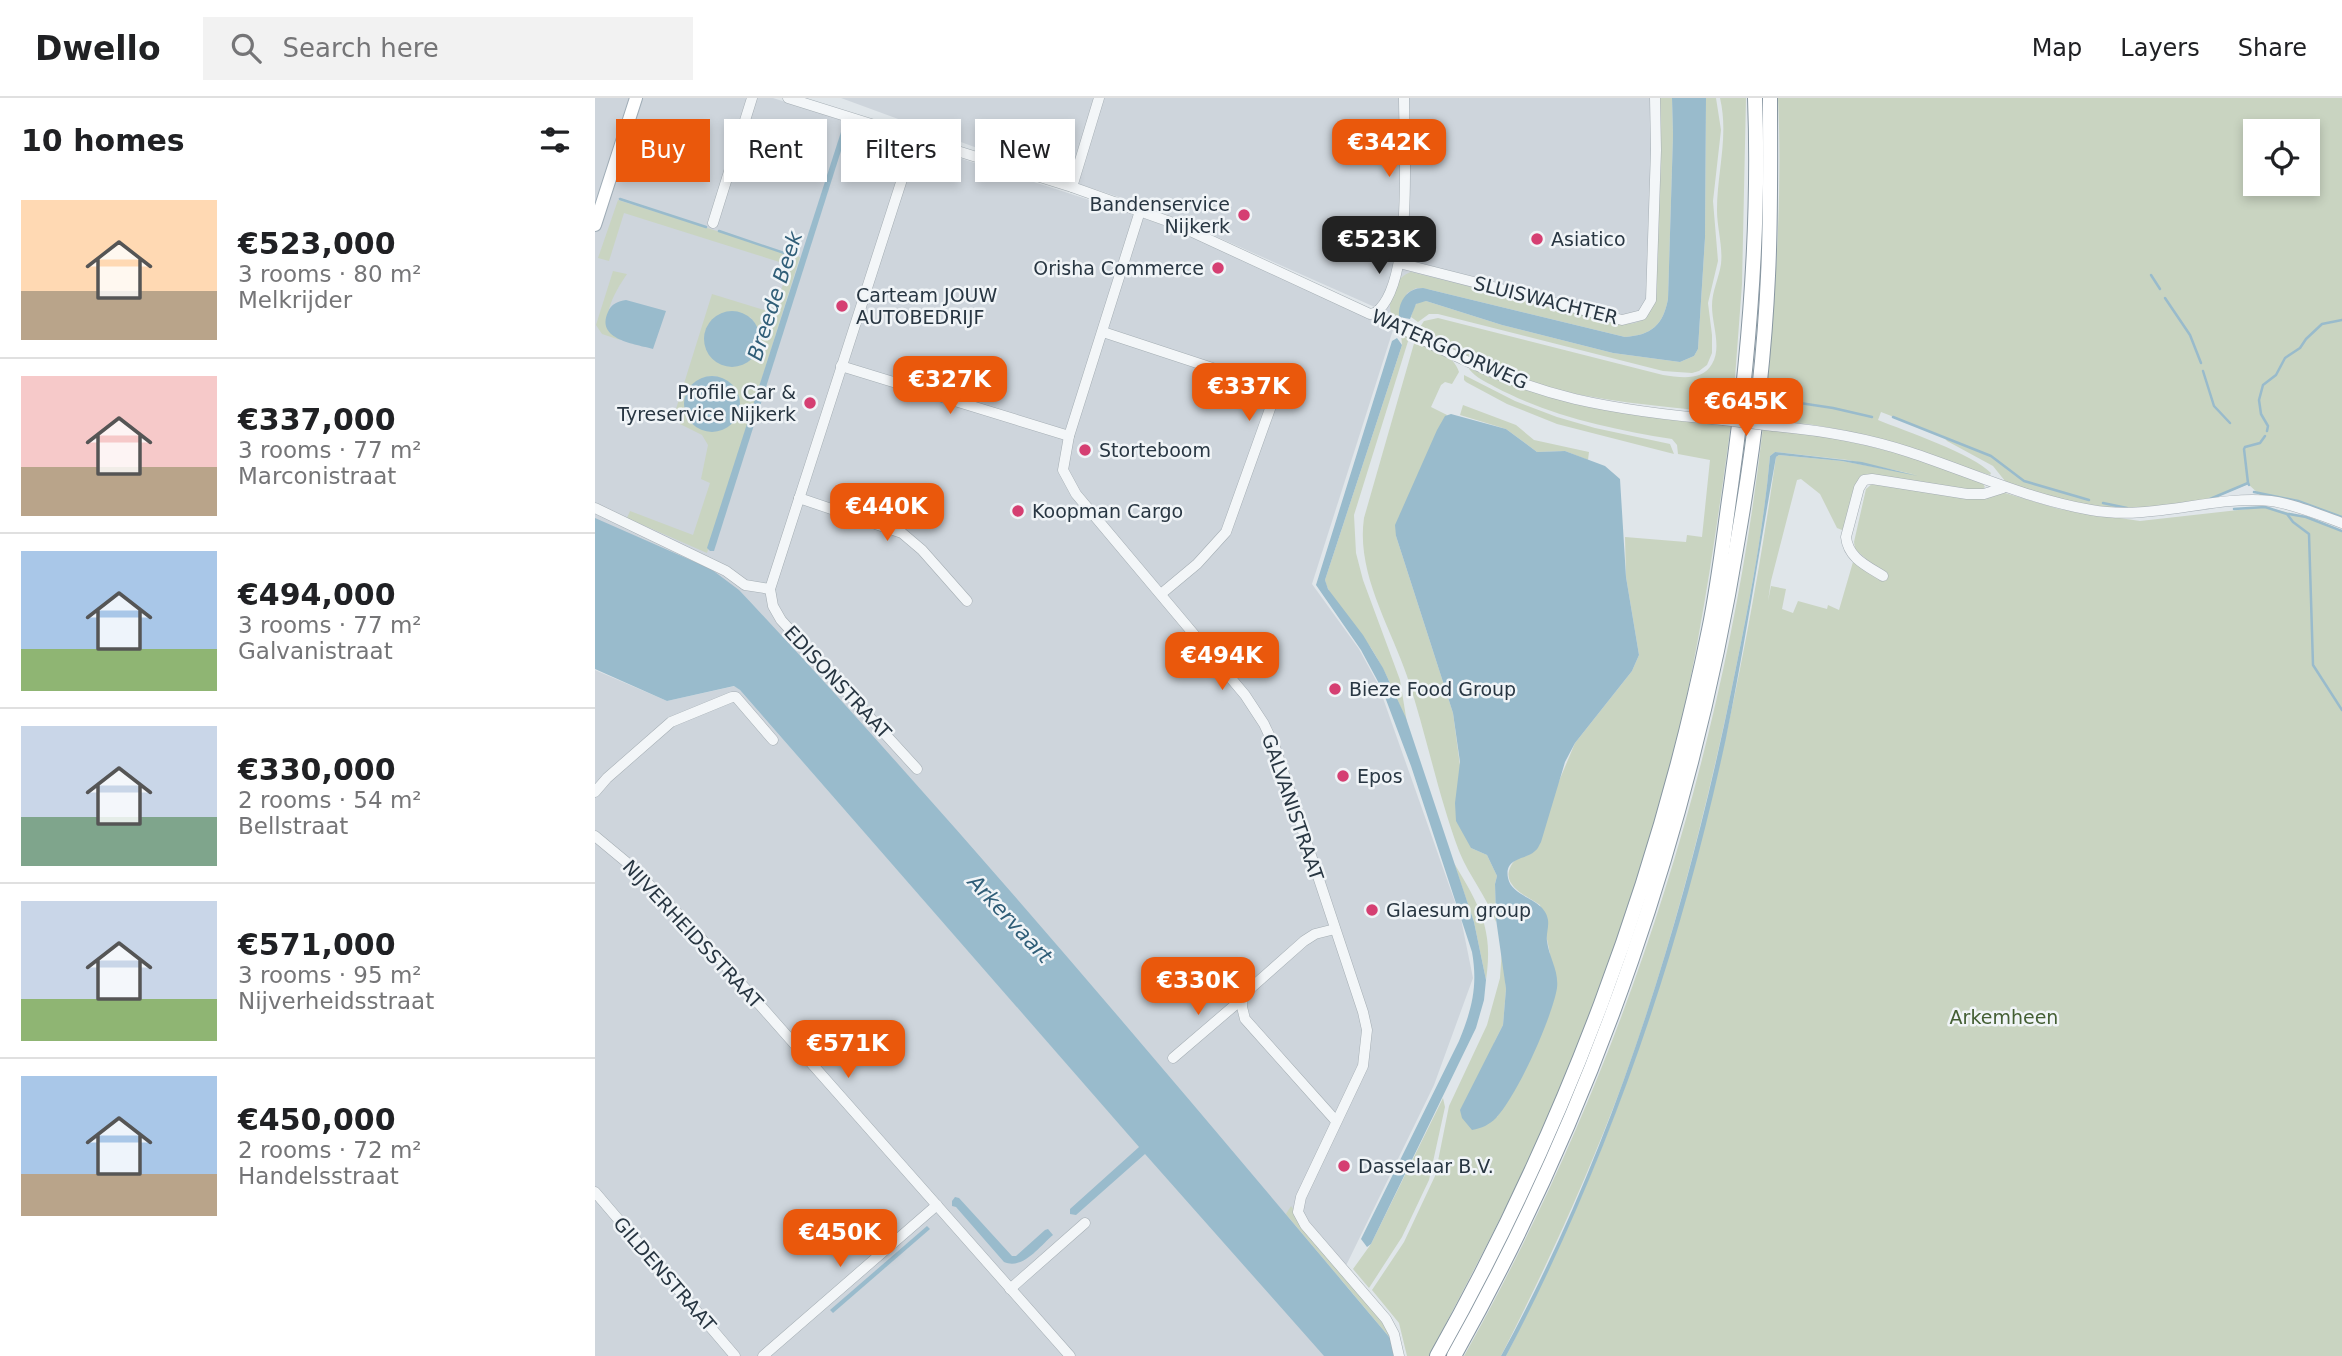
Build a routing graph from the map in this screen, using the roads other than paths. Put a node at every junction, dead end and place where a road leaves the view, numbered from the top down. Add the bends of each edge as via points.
1 (636, 98) edge
2 (752, 98) edge
3 (787, 98) edge
4 (1099, 98) edge
5 (1404, 98) edge
6 (1655, 98) edge
7 (1755, 98) edge
8 (1770, 98) edge
9 (853, 119) edge
10 (961, 153) edge
11 (901, 182) edge
12 (1072, 187) junction
13 (1140, 211) junction
14 (713, 223) dead end
15 (595, 225) edge
16 (1399, 263) junction
17 (1375, 313) junction
18 (1103, 332) junction
19 (841, 366) junction
20 (1069, 436) junction
21 (2003, 488) junction
22 (799, 498) junction
23 (595, 508) edge
24 (2342, 523) edge
25 (1883, 576) dead end
26 (770, 589) junction
27 (1161, 594) junction
28 (967, 601) dead end
29 (773, 740) dead end
30 (918, 768) dead end
31 (595, 792) edge
32 (595, 836) edge
33 (1335, 929) junction
34 (1242, 999) junction
35 (1173, 1058) dead end
36 (1336, 1121) junction
37 (595, 1192) edge
38 (937, 1205) junction
39 (1085, 1223) dead end
40 (1010, 1289) junction
41 (735, 1356) edge
42 (763, 1356) edge
43 (1070, 1356) edge
44 (1399, 1356) edge
45 (1437, 1356) edge
46 (1454, 1356) edge

1 - 15 main road
2 - 14 street
3 - 9 street, WATERGOORWEG
4 - 12 street
5 - 16 street
6 - 16 street, SLUISWACHTER via 1651,300 1641,315 1622,320
7 - 45 highway via 1753,248 1742,398 1719,572 1688,718 1637,902 1602,1002 1516,1205
8 - 46 highway via 1768,278 1757,403 1733,570 1703,718 1675,825 1617,1004 1525,1219
10 - 12 street, WATERGOORWEG
11 - 19 street
12 - 13 street, WATERGOORWEG
13 - 17 street, WATERGOORWEG
13 - 18 street, GALVANISTRAAT
16 - 17 street via 1387,299
17 - 21 street, WATERGOORWEG, bridge via 1467,361 1538,388 1614,407 1820,430 1885,444
18 - 20 street, GALVANISTRAAT
18 - 27 street via 1267,386 1272,394 1272,406 1226,532 1198,564
19 - 20 street
19 - 22 street
20 - 27 street, GALVANISTRAAT via 1062,470 1068,483
21 - 24 street, WATERGOORWEG via 2094,511 2130,513 2271,501
21 - 25 street via 1967,494 1864,480 1847,543 1859,561
22 - 26 street
22 - 28 street via 902,533
23 - 26 street via 716,566 745,585
26 - 30 street, EDISONSTRAAT via 781,620
27 - 33 street, GALVANISTRAAT via 1264,724
29 - 31 street via 732,697 671,722
32 - 38 street, NIJVERHEIDSSTRAAT via 691,927
33 - 34 street via 1304,941
33 - 36 street, GALVANISTRAAT via 1367,1030 1363,1066
34 - 35 street
34 - 36 street via 1245,1019
36 - 44 street, GALVANISTRAAT via 1301,1197 1299,1212 1305,1225 1386,1319
37 - 41 street, GILDENSTRAAT
38 - 40 street, NIJVERHEIDSSTRAAT
38 - 42 street
39 - 40 street
40 - 43 street, NIJVERHEIDSSTRAAT

